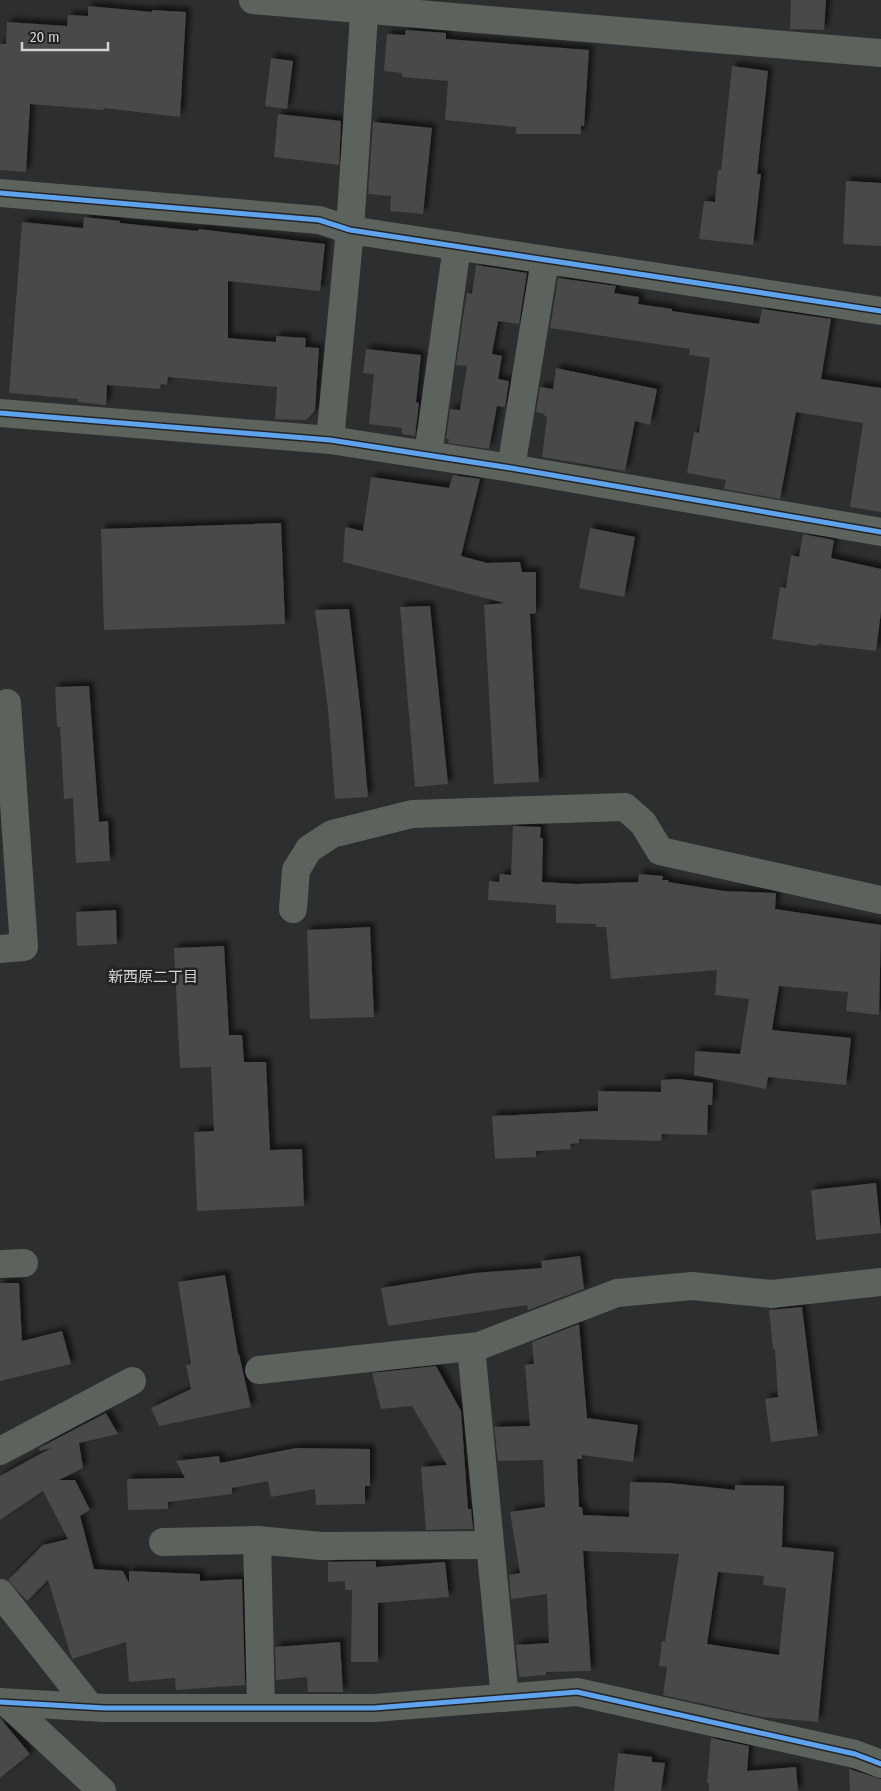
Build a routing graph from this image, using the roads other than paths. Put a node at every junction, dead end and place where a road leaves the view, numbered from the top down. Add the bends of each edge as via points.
1 (253, 0) edge
2 (365, 5) edge
3 (881, 53) edge
4 (0, 193) edge
5 (350, 230) junction
6 (457, 246) junction
7 (545, 260) junction
8 (881, 311) edge
9 (0, 413) edge
10 (330, 440) junction
11 (428, 456) junction
12 (511, 468) junction
13 (881, 532) edge
14 (6, 703) dead end
15 (881, 900) edge
16 (293, 908) dead end
17 (0, 948) edge
18 (881, 1282) edge
19 (471, 1347) junction
20 (259, 1370) dead end
21 (132, 1381) dead end
22 (0, 1451) edge
23 (257, 1540) junction
24 (163, 1542) dead end
25 (489, 1544) junction
26 (0, 1593) edge
27 (505, 1698) junction
28 (3, 1702) edge
29 (90, 1707) junction
30 (261, 1708) junction
31 (881, 1764) edge
32 (102, 1791) edge

1 - 2 street
2 - 3 street
2 - 5 street
4 - 5 street via 319,220
5 - 6 street
5 - 10 street
6 - 7 street
6 - 11 street
7 - 8 street
7 - 12 street
9 - 10 street
10 - 11 street
11 - 12 street
12 - 13 street
14 - 17 street via 24,946
15 - 16 street via 660,851 643,823 625,808 412,814 332,834 309,849 296,870
18 - 19 street via 772,1294 692,1286 617,1293
19 - 20 street
19 - 25 street
21 - 22 street
23 - 24 street
23 - 25 street via 322,1546
23 - 30 street
25 - 27 street
26 - 29 street
27 - 30 street via 374,1708
27 - 31 street via 577,1692 855,1754
28 - 29 street
28 - 32 street
29 - 30 street

